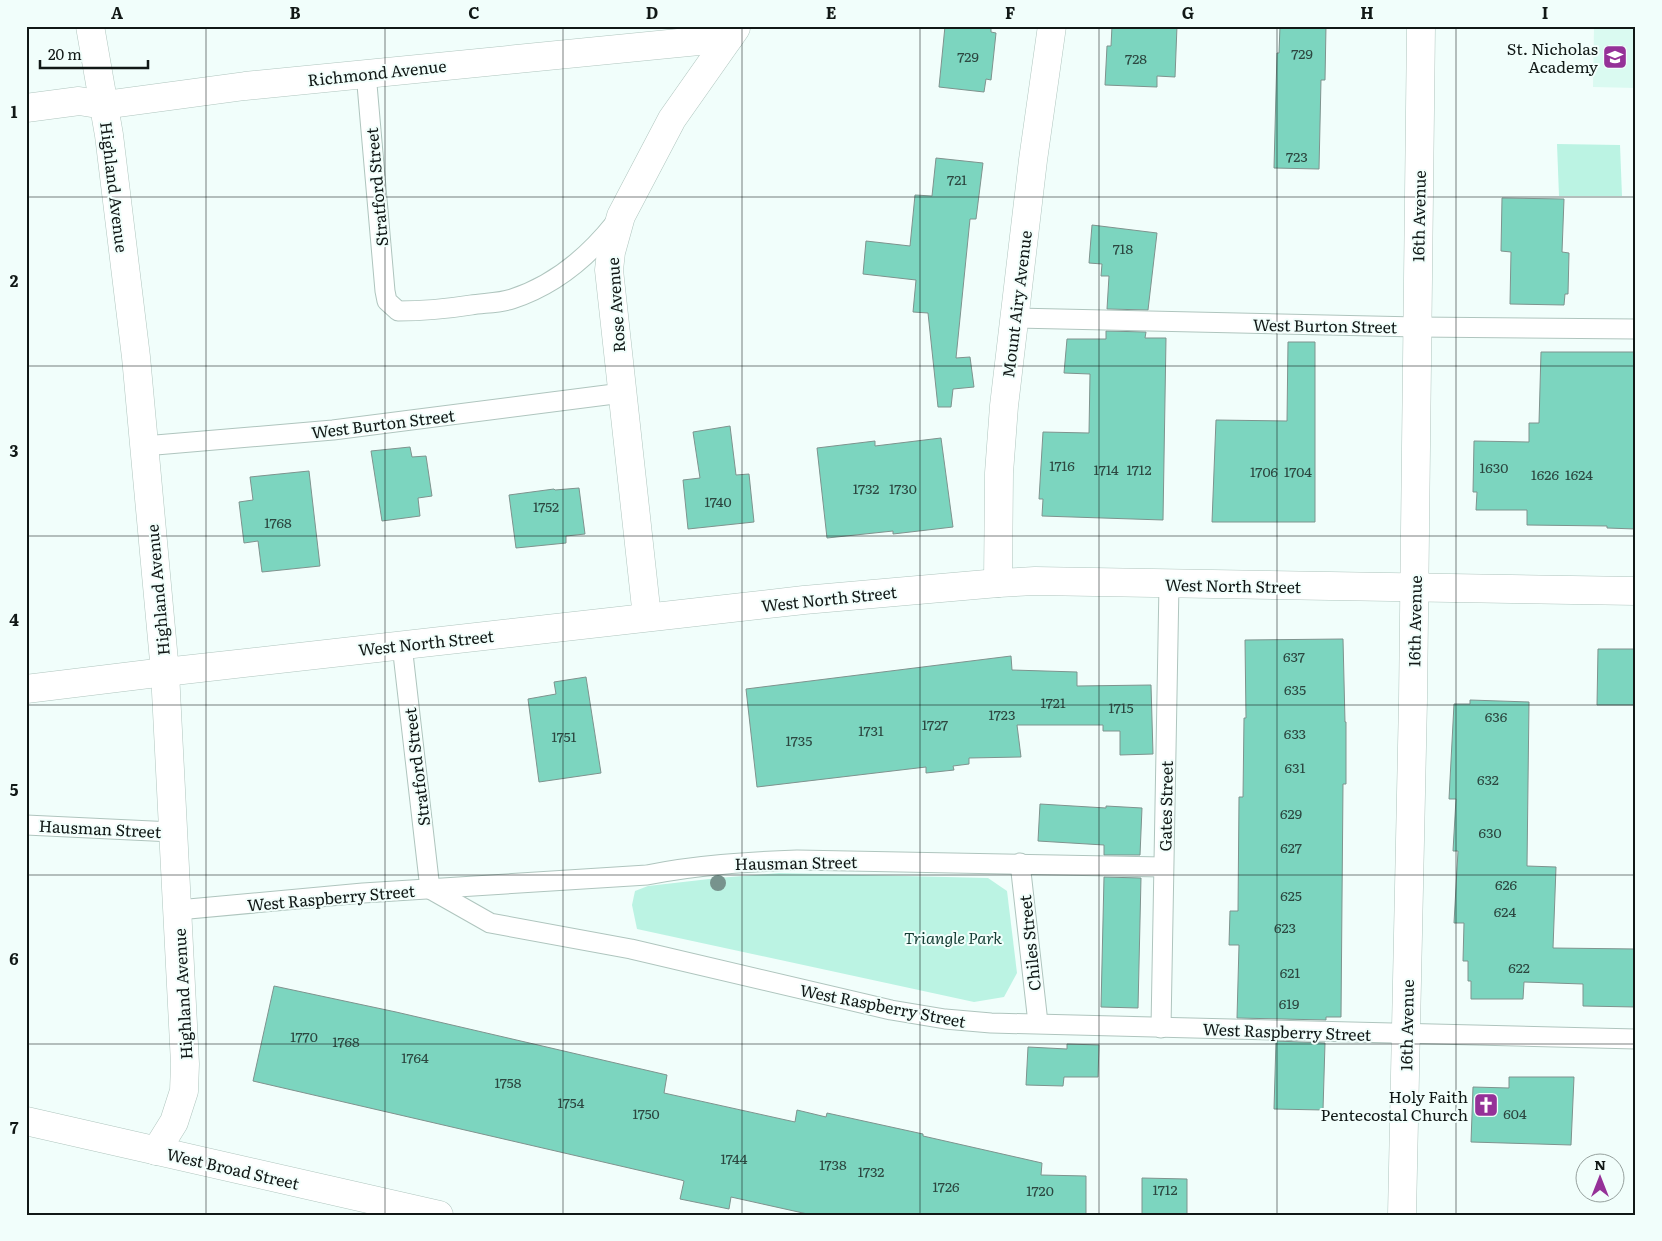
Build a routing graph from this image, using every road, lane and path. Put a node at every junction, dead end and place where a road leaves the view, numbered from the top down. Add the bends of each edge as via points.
1 (90, 26) edge
2 (1052, 26) edge
3 (1421, 26) edge
4 (733, 32) edge
5 (366, 73) junction
6 (104, 105) junction
7 (26, 108) edge
8 (621, 216) junction
9 (1015, 318) junction
10 (1417, 327) junction
11 (1636, 329) edge
12 (622, 393) junction
13 (144, 446) junction
14 (998, 583) junction
15 (1169, 584) junction
16 (1415, 588) junction
17 (1636, 591) edge
18 (647, 618) junction
19 (402, 645) junction
20 (165, 672) junction
21 (26, 689) edge
22 (26, 824) edge
23 (174, 832) junction
24 (1020, 863) junction
25 (1163, 867) junction
26 (430, 889) junction
27 (178, 910) junction
28 (1038, 1024) junction
29 (1160, 1028) junction
30 (1406, 1034) junction
31 (1636, 1039) edge
32 (26, 1121) edge
33 (156, 1151) junction
34 (439, 1215) edge
35 (1402, 1215) edge

1 - 6 street, Highland Avenue
2 - 9 street, Mount Airy Avenue
3 - 10 street, 16th Avenue
4 - 5 street, Richmond Avenue
4 - 8 street, Rose Avenue via 672,119
5 - 6 street, Richmond Avenue
5 - 8 lane, Stratford Street via 385,291 387,301 398,311 430,311 511,300 540,288 571,268 598,244
6 - 7 street, Richmond Avenue via 79,101
6 - 13 street, Highland Avenue
8 - 12 street, Rose Avenue via 609,270
9 - 10 lane, West Burton Street
9 - 14 street, Mount Airy Avenue via 999,473
10 - 11 lane, West Burton Street
10 - 16 street, 16th Avenue
12 - 13 lane, West Burton Street via 332,430
12 - 18 street, Rose Avenue
13 - 20 street, Highland Avenue
14 - 15 street, West North Street
14 - 18 street, West North Street
15 - 16 street, West North Street
15 - 25 lane, Gates Street
16 - 17 street, West North Street
16 - 30 street, 16th Avenue
18 - 19 street, West North Street
19 - 20 street, West North Street
19 - 26 lane, Stratford Street
20 - 21 street, West North Street
20 - 23 street, Highland Avenue
22 - 23 lane, Hausman Street
23 - 27 street, Highland Avenue
24 - 25 lane, Hausman Street
24 - 26 lane, Hausman Street via 738,862 647,875
24 - 28 lane, Chiles Street
25 - 29 lane, Gates Street
26 - 27 lane, West Raspberry Street
26 - 28 lane, West Raspberry Street via 490,923 631,949 891,1010 992,1024
27 - 33 street, Highland Avenue via 184,1091 174,1122
28 - 29 lane, West Raspberry Street
29 - 30 lane, West Raspberry Street
30 - 31 lane, West Raspberry Street
30 - 35 street, 16th Avenue
32 - 33 street, West Broad Street
33 - 34 street, West Broad Street

